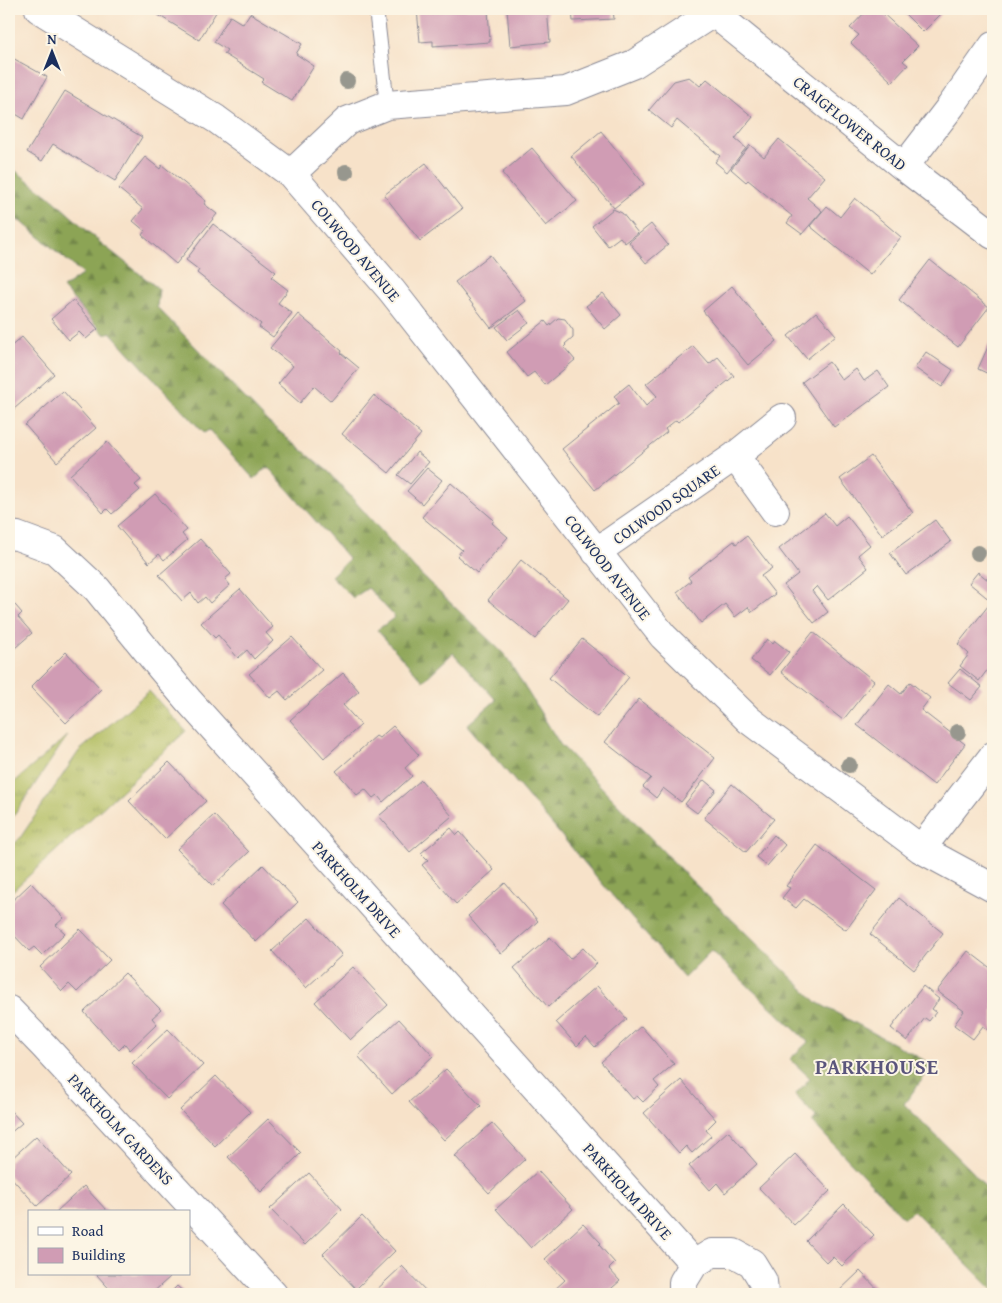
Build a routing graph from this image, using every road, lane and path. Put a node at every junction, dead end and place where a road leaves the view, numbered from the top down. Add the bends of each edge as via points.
1 (376, 9) edge
2 (711, 11) edge
3 (54, 13) edge
4 (993, 46) edge
5 (387, 105) junction
6 (904, 167) junction
7 (291, 174) junction
8 (993, 235) edge
9 (782, 418) dead end
10 (735, 456) junction
11 (775, 510) dead end
12 (9, 535) edge
13 (596, 552) junction
14 (993, 756) edge
15 (921, 849) junction
16 (993, 888) edge
17 (9, 1010) edge
18 (694, 1264) junction
19 (272, 1294) edge
20 (683, 1294) edge
21 (764, 1294) edge

1 - 5 lane
2 - 5 street via 634,64 566,91
2 - 6 street, CRAIGFLOWER ROAD
3 - 7 street, COLWOOD AVENUE via 216,119
4 - 6 street
5 - 7 street via 347,121
6 - 8 street, CRAIGFLOWER ROAD
7 - 13 street, COLWOOD AVENUE via 392,291
9 - 10 street, COLWOOD SQUARE
10 - 11 street, COLWOOD SQUARE
10 - 13 street, COLWOOD SQUARE
12 - 18 street, PARKHOLM DRIVE via 54,550 97,589 188,700
13 - 15 street, COLWOOD AVENUE via 663,636 750,720
14 - 15 street
15 - 16 street, COLWOOD AVENUE
17 - 19 street, PARKHOLM GARDENS
18 - 20 street via 683,1282
18 - 21 street via 712,1253 734,1253 752,1263 763,1281

